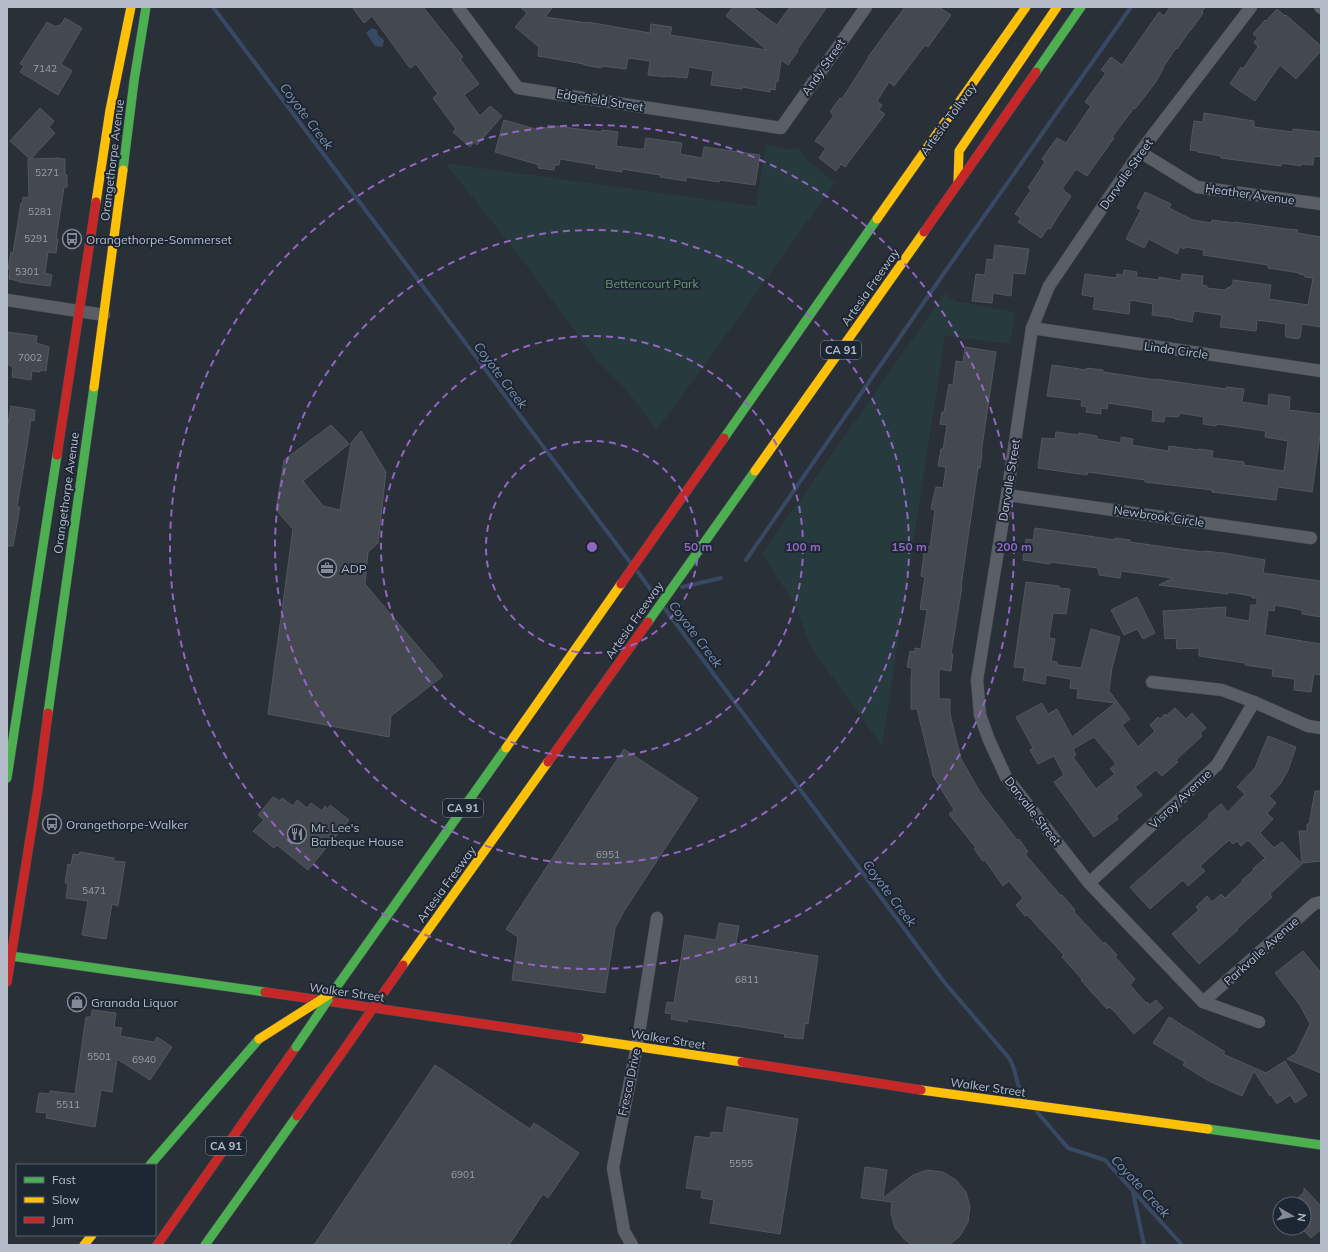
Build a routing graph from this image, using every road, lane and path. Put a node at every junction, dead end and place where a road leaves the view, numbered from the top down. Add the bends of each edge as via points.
1 (131, 7) edge
2 (146, 7) edge
3 (458, 7) edge
4 (866, 7) edge
5 (1026, 7) edge
6 (1057, 7) edge
7 (1081, 7) edge
8 (1250, 7) edge
9 (780, 128) joint
10 (1140, 152) junction
11 (958, 183) junction
12 (1321, 204) edge
13 (881, 228) dead end
14 (866, 235) junction
15 (7, 300) edge
16 (79, 312) junction
17 (104, 315) junction
18 (1032, 328) junction
19 (1321, 371) edge
20 (1007, 495) junction
21 (1310, 538) dead end
22 (1152, 682) dead end
23 (1254, 702) junction
24 (1321, 728) edge
25 (7, 778) edge
26 (1089, 883) junction
27 (1321, 902) edge
28 (657, 918) dead end
29 (8, 955) edge
30 (7, 982) edge
31 (333, 992) junction
32 (1203, 1002) junction
33 (1259, 1022) dead end
34 (637, 1046) junction
35 (1321, 1145) edge
36 (151, 1164) edge
37 (91, 1236) edge
38 (84, 1245) edge
39 (157, 1245) edge
40 (205, 1245) edge
41 (632, 1245) edge

1 - 16 main road, Orangethorpe Avenue via 110,110
2 - 17 main road, Orangethorpe Avenue
3 - 9 street, Edgefield Street via 518,88
4 - 9 street, Andy Street
5 - 14 main road, CA 91
6 - 11 main road via 959,151
7 - 11 main road, Artesia Freeway / CA 91
8 - 10 street, Darvalle Street
10 - 12 street, Heather Avenue via 1197,187
10 - 18 street, Darvalle Street via 1049,286
11 - 40 main road, Artesia Freeway / CA 91, bridge
13 - 14 main road
14 - 31 main road, CA 91
15 - 16 street
16 - 17 street
16 - 25 main road, Orangethorpe Avenue
17 - 29 main road, Orangethorpe Avenue via 46,717 38,789
18 - 19 street, Linda Circle
18 - 20 street, Darvalle Street
20 - 21 street, Newbrook Circle
20 - 26 street, Darvalle Street via 977,680 980,715 1006,777
22 - 23 street via 1222,690
23 - 24 street via 1308,726
23 - 26 street, Visroy Avenue via 1217,765
26 - 32 street, Darvalle Street
27 - 32 street, Parkvalle Avenue via 1314,904
28 - 34 street, Fresca Drive
29 - 30 main road, Orangethorpe Avenue
29 - 34 main road, Walker Street
31 - 36 main road, bridge via 259,1039
31 - 39 main road, CA 91, bridge
32 - 33 street, Darvalle Street
34 - 35 main road, Walker Street via 936,1092
34 - 41 street, Fresca Drive via 614,1168 624,1231
37 - 38 main road

